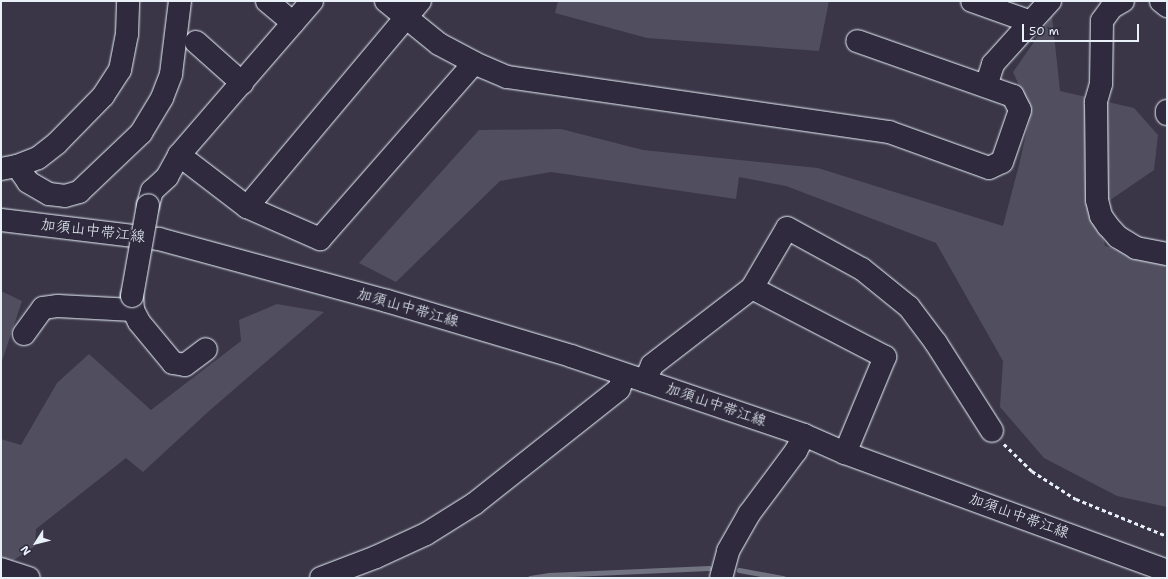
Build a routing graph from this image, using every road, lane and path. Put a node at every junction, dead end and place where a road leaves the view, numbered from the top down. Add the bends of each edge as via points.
1 (128, 1) edge
2 (180, 1) edge
3 (267, 1) edge
4 (312, 1) edge
5 (386, 1) edge
6 (420, 1) edge
7 (972, 1) edge
8 (1050, 1) edge
9 (1123, 1) edge
10 (1161, 1) edge
11 (1167, 6) edge
12 (406, 17) junction
13 (1031, 22) junction
14 (293, 23) junction
15 (857, 41) dead end
16 (196, 42) dead end
17 (474, 64) junction
18 (242, 83) junction
19 (986, 86) junction
20 (179, 155) junction
21 (9, 168) edge
22 (247, 207) junction
23 (1, 220) edge
24 (1167, 254) edge
25 (752, 288) junction
26 (133, 303) junction
27 (24, 334) dead end
28 (206, 349) dead end
29 (624, 375) junction
30 (645, 381) junction
31 (992, 431) joint
32 (804, 436) junction
33 (845, 453) junction
34 (1167, 536) edge
35 (1, 569) edge
36 (1167, 571) edge
37 (29, 578) edge
38 (321, 578) edge
39 (721, 578) edge

1 - 21 street via 127,34 120,70 103,96 57,143 38,158
2 - 21 street via 171,74 162,98 142,133 79,192 65,196 49,194
3 - 14 street
4 - 14 street
5 - 12 street
6 - 12 street
7 - 13 street
8 - 13 street
9 - 24 street via 1112,7 1102,21 1101,84 1096,102 1097,200 1101,216 1118,237 1136,248
10 - 11 street
12 - 17 street via 439,44
12 - 22 street
13 - 19 street via 993,64
14 - 18 street
15 - 19 street
16 - 18 street
17 - 19 street via 507,77 889,132 989,168 1002,162 1020,110 1013,96
17 - 22 street via 320,239
18 - 20 street
20 - 22 street
20 - 26 street, bridge via 167,177 152,191
23 - 29 street, 加須山中帯江線 via 159,239 387,301 571,356
25 - 30 street via 652,365
25 - 31 street via 787,228 862,269 909,307 936,343
25 - 33 street via 885,357
26 - 27 street via 42,308
26 - 28 street via 147,334 173,363 185,364
29 - 30 street, 加須山中帯江線
29 - 38 street via 619,389 474,504 426,534
30 - 32 street, 加須山中帯江線
31 - 34 path via 1032,471 1076,499
32 - 33 street, 加須山中帯江線
32 - 39 street via 796,451 749,514 728,551
33 - 36 street, 加須山中帯江線
35 - 37 street

